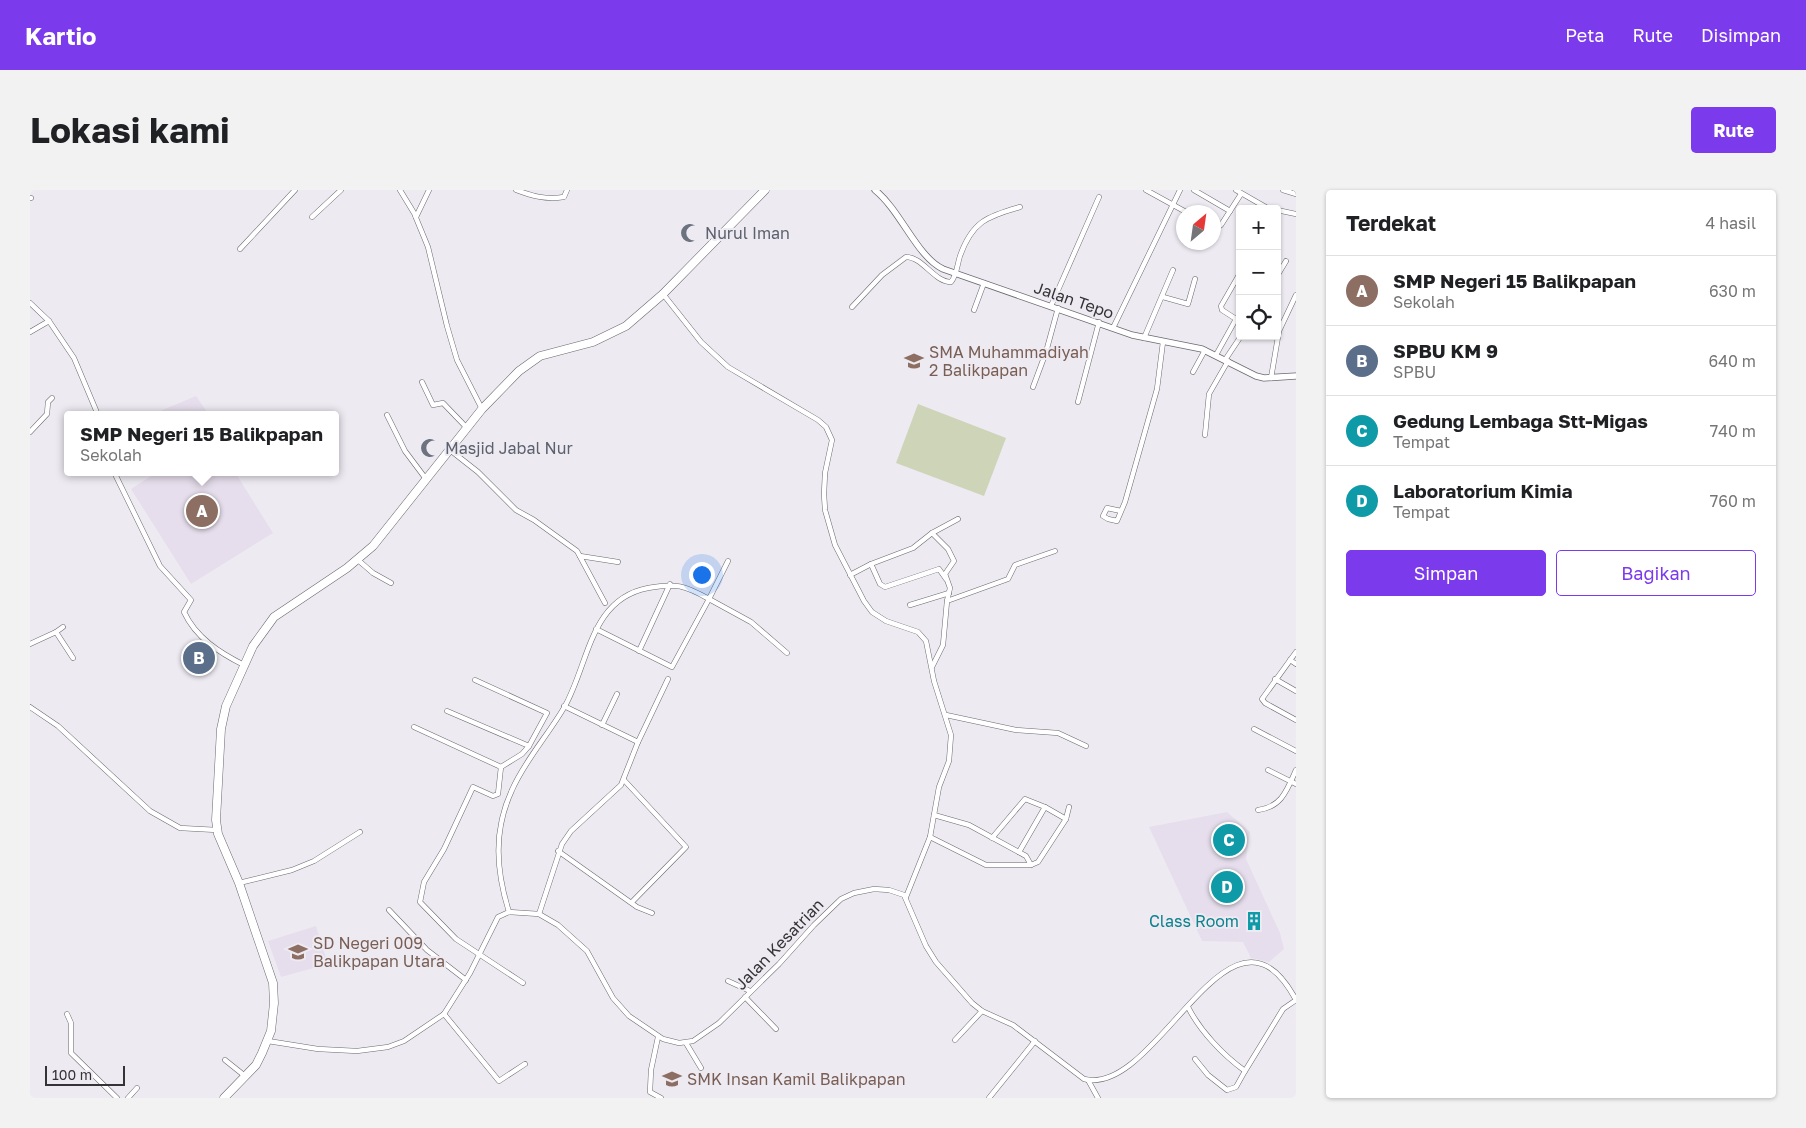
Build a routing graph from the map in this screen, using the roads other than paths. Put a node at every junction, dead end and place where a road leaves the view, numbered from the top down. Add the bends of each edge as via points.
1 (295, 190) edge
2 (341, 190) edge
3 (400, 190) edge
4 (429, 190) edge
5 (516, 190) edge
6 (567, 190) edge
7 (765, 190) edge
8 (876, 190) edge
9 (1146, 190) edge
10 (1180, 190) edge
11 (1194, 190) edge
12 (1236, 190) edge
13 (1283, 190) edge
14 (1241, 194) junction
15 (1296, 194) edge
16 (1099, 197) dead end
17 (1174, 205) junction
18 (1262, 205) edge
19 (1020, 207) dead end
20 (1230, 211) junction
21 (1281, 211) edge
22 (1296, 214) edge
23 (312, 217) dead end
24 (416, 217) junction
25 (1221, 225) edge
26 (240, 249) dead end
27 (1286, 261) dead end
28 (1281, 269) edge
29 (1173, 270) dead end
30 (956, 274) junction
31 (1195, 279) dead end
32 (1236, 280) edge
33 (984, 284) junction
34 (662, 294) junction
35 (1296, 295) edge
36 (1163, 297) junction
37 (30, 303) edge
38 (1051, 306) junction
39 (852, 307) dead end
40 (1058, 308) junction
41 (974, 310) dead end
42 (49, 321) junction
43 (1099, 322) junction
44 (1113, 328) junction
45 (30, 332) edge
46 (1144, 338) junction
47 (1238, 340) edge
48 (1164, 342) junction
49 (1205, 350) junction
50 (1216, 355) junction
51 (1226, 361) junction
52 (1193, 372) dead end
53 (1296, 376) edge
54 (1272, 378) junction
55 (422, 382) dead end
56 (1033, 387) dead end
57 (52, 398) dead end
58 (1078, 402) dead end
59 (482, 408) junction
60 (96, 411) edge
61 (387, 415) dead end
62 (467, 428) junction
63 (30, 432) edge
64 (1205, 435) dead end
65 (450, 450) junction
66 (116, 476) edge
67 (426, 479) junction
68 (1122, 511) dead end
69 (958, 519) dead end
70 (932, 533) junction
71 (1055, 552) dead end
72 (580, 556) junction
73 (358, 560) junction
74 (728, 560) dead end
75 (618, 562) dead end
76 (872, 564) junction
77 (850, 575) junction
78 (946, 579) junction
79 (391, 583) dead end
80 (670, 584) junction
81 (949, 593) junction
82 (709, 599) junction
83 (947, 601) junction
84 (605, 603) dead end
85 (910, 605) dead end
86 (63, 627) dead end
87 (596, 629) junction
88 (56, 632) junction
89 (30, 644) edge
90 (639, 651) junction
91 (1296, 652) edge
92 (787, 653) dead end
93 (74, 658) dead end
94 (1290, 660) junction
95 (1296, 664) edge
96 (244, 665) junction
97 (932, 667) junction
98 (668, 679) dead end
99 (1275, 679) junction
100 (475, 680) dead end
101 (1296, 691) edge
102 (617, 694) dead end
103 (564, 706) junction
104 (30, 708) edge
105 (447, 711) dead end
106 (946, 714) junction
107 (1296, 720) edge
108 (602, 725) junction
109 (414, 727) dead end
110 (1254, 729) dead end
111 (638, 742) junction
112 (529, 746) junction
113 (1086, 746) dead end
114 (1296, 751) edge
115 (501, 767) junction
116 (1268, 770) dead end
117 (1296, 770) edge
118 (624, 780) junction
119 (1293, 782) edge
120 (1045, 807) junction
121 (1069, 807) dead end
122 (1258, 810) dead end
123 (934, 815) junction
124 (1066, 819) junction
125 (217, 830) junction
126 (360, 832) dead end
127 (930, 837) junction
128 (992, 838) junction
129 (558, 851) junction
130 (1019, 852) junction
131 (1031, 865) junction
132 (239, 883) junction
133 (906, 897) junction
134 (632, 902) junction
135 (389, 910) dead end
136 (509, 912) junction
137 (652, 913) dead end
138 (539, 914) junction
139 (479, 956) junction
140 (466, 980) junction
141 (728, 981) dead end
142 (523, 983) dead end
143 (750, 991) junction
144 (745, 997) junction
145 (1296, 1000) edge
146 (1188, 1006) junction
147 (982, 1011) junction
148 (67, 1014) dead end
149 (444, 1014) junction
150 (776, 1029) dead end
151 (658, 1037) junction
152 (268, 1040) junction
153 (955, 1040) dead end
154 (1035, 1041) junction
155 (686, 1043) junction
156 (1195, 1059) dead end
157 (224, 1060) dead end
158 (526, 1064) dead end
159 (701, 1068) dead end
160 (1245, 1071) junction
161 (245, 1076) junction
162 (1088, 1080) junction
163 (137, 1088) dead end
164 (650, 1092) junction
165 (226, 1097) edge
166 (117, 1098) edge
167 (128, 1098) edge
168 (647, 1098) edge
169 (661, 1098) edge
170 (989, 1098) edge
171 (1098, 1098) edge

1 - 26 street
2 - 23 street
3 - 24 street
4 - 24 street
5 - 6 street via 552,199 564,198
7 - 34 highway
8 - 30 street, Jalan Tepo via 898,214 932,262
9 - 17 street
10 - 17 street
11 - 20 street
12 - 14 street
13 - 15 street
14 - 18 street
14 - 20 street
16 - 38 street
17 - 44 street
19 - 30 street via 988,217 976,226 964,247
20 - 25 street
21 - 22 street
24 - 59 street via 428,248 457,360
27 - 28 street
29 - 36 street
30 - 33 street, Jalan Tepo
30 - 39 street via 948,282 906,257 882,275
31 - 36 street via 1188,304
32 - 50 street via 1221,306 1236,319
33 - 38 street, Jalan Tepo
33 - 41 street
34 - 59 highway via 617,332 533,360
34 - 77 street via 701,342 728,367 826,427 832,444 824,481 825,510 832,536
35 - 54 street via 1279,331
36 - 46 street
37 - 42 street
38 - 40 street, Jalan Tepo
40 - 43 street, Jalan Tepo
40 - 56 street
42 - 45 street
42 - 60 street via 74,358
43 - 44 street, Jalan Tepo
43 - 58 street
44 - 46 street, Jalan Tepo
46 - 48 street, Jalan Tepo
47 - 51 street
48 - 49 street, Jalan Tepo
48 - 68 street via 1149,422
49 - 50 street, Jalan Tepo
49 - 52 street
50 - 51 street, Jalan Tepo
51 - 54 street, Jalan Tepo via 1256,376
51 - 64 street via 1209,394
53 - 54 street, Jalan Tepo
55 - 62 street via 433,404 443,403
57 - 63 street via 45,418
59 - 62 highway
61 - 67 street via 405,452
62 - 65 highway
65 - 67 highway
65 - 72 street via 478,472 514,508 572,547
66 - 96 street via 160,566 191,600 184,612 192,626 211,645
67 - 73 highway via 389,528
69 - 70 street
70 - 76 street via 913,548
70 - 78 street via 948,549 954,561 946,571
71 - 83 street via 1015,565 1008,579
72 - 75 street
72 - 84 street
73 - 79 street via 373,574
73 - 96 highway via 274,617
74 - 82 street
76 - 77 street
76 - 78 street via 880,584 885,587 938,569
77 - 97 street via 872,612 921,634
78 - 81 street
80 - 82 street via 684,586
80 - 87 street via 624,596
80 - 90 street
81 - 83 street
81 - 85 street
82 - 90 street via 674,666
82 - 92 street via 751,622
83 - 97 street via 943,645
86 - 88 street
87 - 90 street
87 - 103 street
88 - 89 street
88 - 93 street
91 - 94 street
94 - 95 street
94 - 99 street
96 - 125 highway via 226,706 221,729
97 - 106 street
98 - 111 street
99 - 101 street
99 - 107 street via 1262,699 1265,704
100 - 112 street via 547,713
102 - 108 street
103 - 108 street
103 - 136 street via 512,789 500,827 498,866
104 - 125 street via 58,726 150,811 186,829
105 - 112 street
106 - 113 street via 1016,730 1058,733
106 - 123 street via 952,748
108 - 111 street
109 - 115 street
110 - 114 street
111 - 118 street
112 - 115 street
115 - 139 street via 498,794 493,796 473,787 444,849 424,882 420,902 453,936
116 - 119 street
117 - 119 street
118 - 129 street via 608,799 571,831
118 - 134 street via 686,847
119 - 122 street via 1283,798 1271,807
120 - 124 street
120 - 128 street via 1025,799
120 - 130 street
121 - 124 street
123 - 127 street
123 - 128 street via 969,825
124 - 131 street via 1038,862
125 - 132 highway
126 - 132 street via 314,861
127 - 131 street via 986,865
127 - 133 street
128 - 130 street
129 - 134 street
129 - 138 street
130 - 131 street via 1030,859
132 - 152 highway via 273,983 274,1019
133 - 143 street, Jalan Kesatrian via 896,891 880,889 848,895 830,908
133 - 147 street via 929,951
134 - 137 street
135 - 140 street via 427,950
136 - 138 street
136 - 139 street via 498,917
138 - 151 street via 580,942 618,1005
139 - 140 street
139 - 142 street
140 - 149 street
141 - 143 street
143 - 144 street, Jalan Kesatrian
144 - 150 street
144 - 155 street, Jalan Kesatrian via 710,1031
145 - 146 street via 1275,969 1253,962 1227,972
145 - 160 street via 1283,1009
146 - 160 street via 1194,1020
146 - 162 street via 1158,1042 1130,1065 1110,1079 1100,1082
147 - 153 street
147 - 154 street via 1012,1025
148 - 166 street via 71,1022 71,1053
149 - 152 street via 404,1041 371,1050 335,1051
149 - 158 street via 499,1080
151 - 155 street
151 - 164 street
152 - 161 highway via 256,1065
154 - 162 street
154 - 170 street
155 - 159 street
156 - 160 street via 1227,1090 1236,1087
157 - 161 street
161 - 165 highway
162 - 171 street
163 - 167 street
164 - 168 street
164 - 169 street

